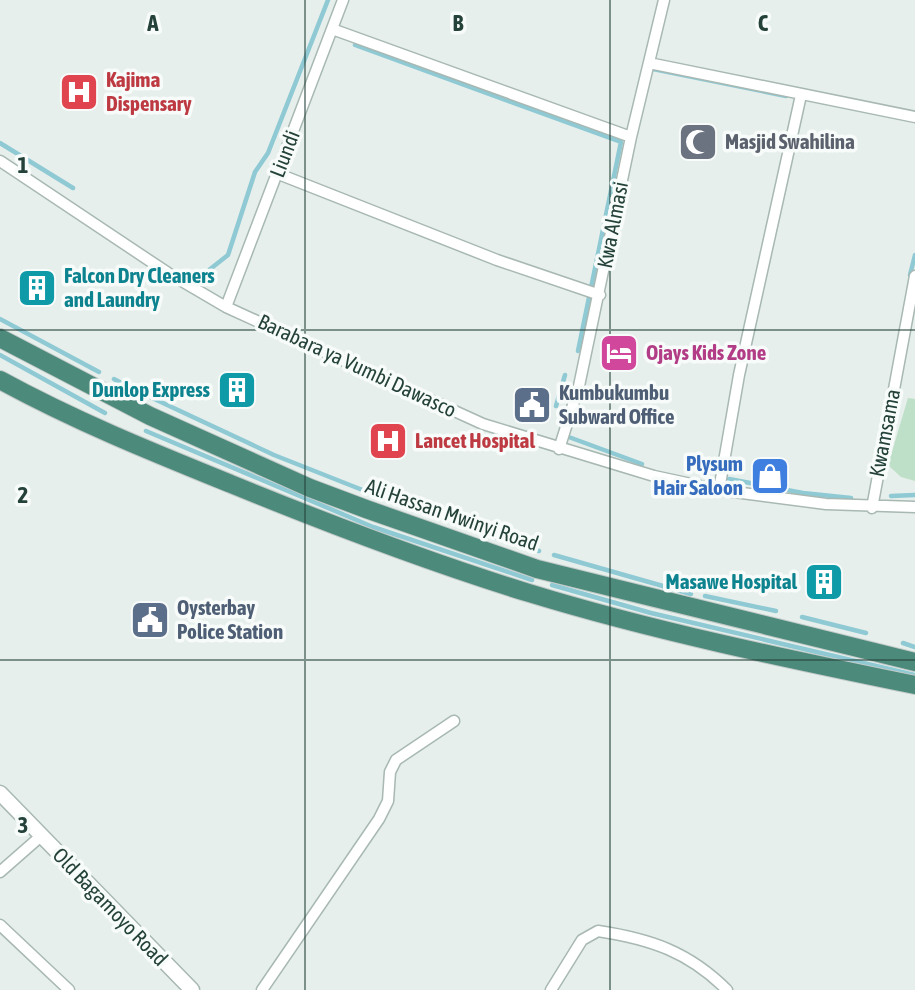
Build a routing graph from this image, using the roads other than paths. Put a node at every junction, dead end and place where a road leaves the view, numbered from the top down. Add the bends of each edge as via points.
1 (343, 0) edge
2 (664, 0) edge
3 (332, 29) junction
4 (649, 63) junction
5 (801, 95) junction
6 (915, 117) edge
7 (631, 136) junction
8 (0, 161) edge
9 (276, 173) junction
10 (915, 276) edge
11 (600, 295) junction
12 (226, 307) junction
13 (0, 338) edge
14 (0, 380) edge
15 (559, 449) junction
16 (719, 490) junction
17 (915, 507) edge
18 (872, 508) junction
19 (915, 662) edge
20 (915, 685) edge
21 (454, 721) dead end
22 (0, 793) edge
23 (41, 836) junction
24 (0, 872) edge
25 (0, 925) edge
26 (185, 988) edge
27 (69, 990) edge
28 (262, 990) edge
29 (551, 990) edge
30 (727, 990) edge

1 - 3 street, Liundi
2 - 4 street, Kwa Almasi
3 - 7 street
3 - 9 street, Liundi
4 - 5 street
4 - 7 street, Kwa Almasi
5 - 6 street
5 - 16 street via 739,375
7 - 11 street, Kwa Almasi
8 - 12 street, Barabara ya Vumbi Dawasco
9 - 11 street via 496,260
9 - 12 street, Liundi
10 - 18 street, Kwamsama
11 - 15 street, Kwa Almasi
12 - 15 street, Barabara ya Vumbi Dawasco via 483,424
13 - 19 highway, Ali Hassan Mwinyi Road via 150,416 366,509 537,569
14 - 20 highway via 69,418 441,565 557,601
15 - 16 street, Barabara ya Vumbi Dawasco
16 - 18 street, Barabara ya Vumbi Dawasco
17 - 18 street, Barabara ya Vumbi Dawasco
21 - 28 street via 396,760 380,819
22 - 23 street, Old Bagamoyo Road
23 - 24 street
23 - 26 street, Old Bagamoyo Road
25 - 27 street
29 - 30 street via 582,940 598,930 674,950 704,967

